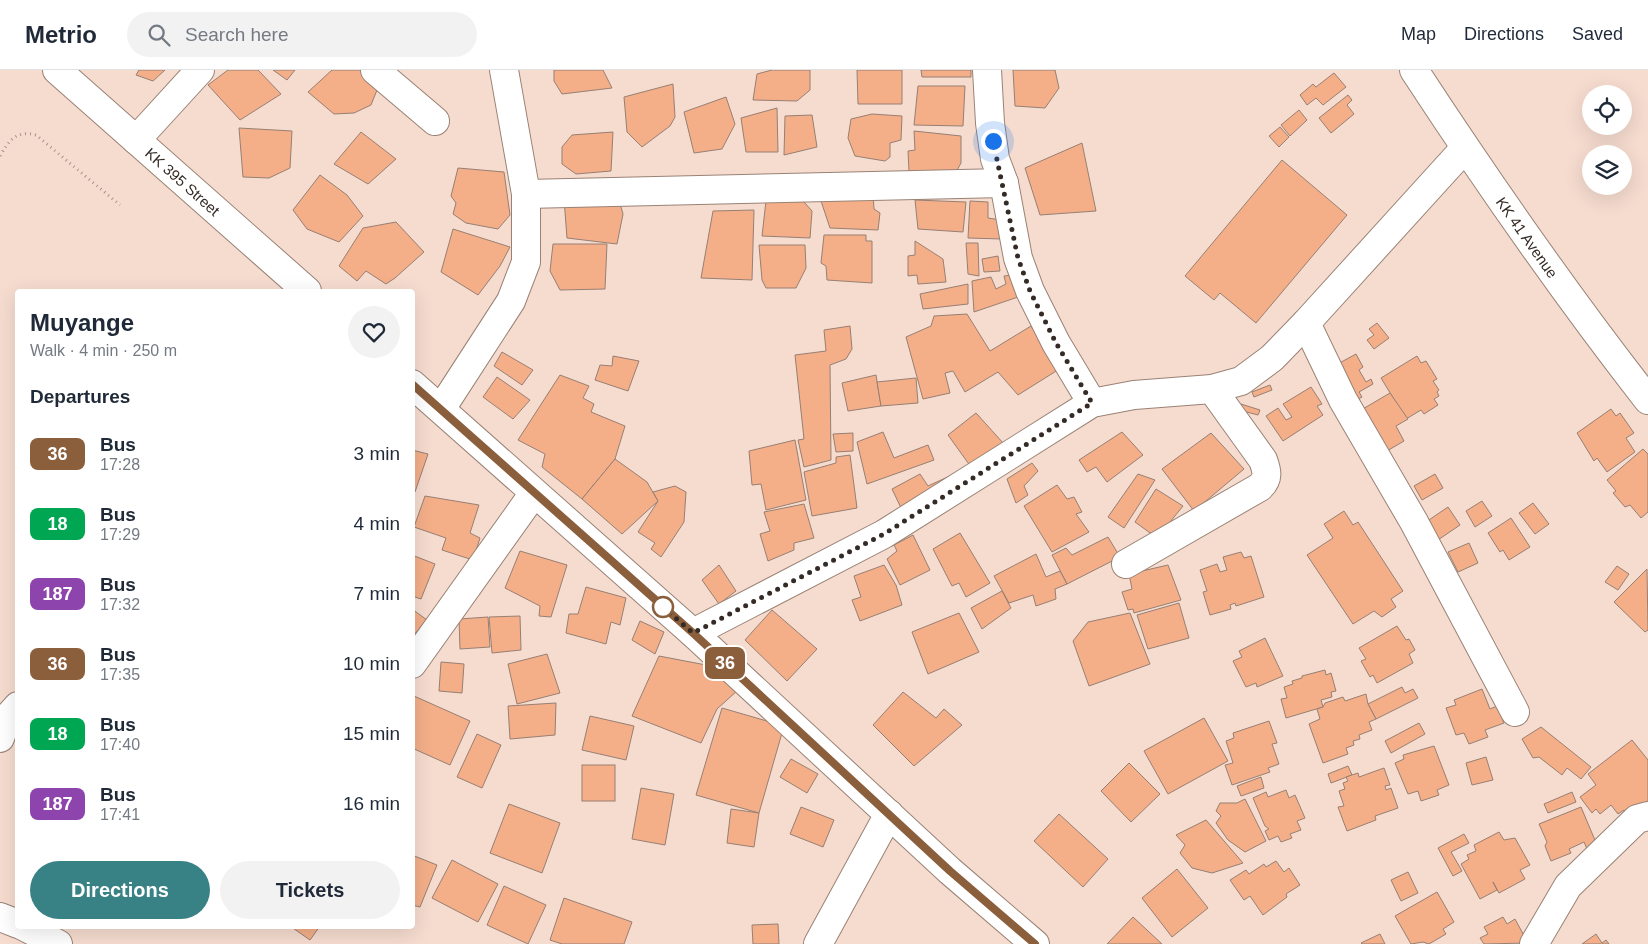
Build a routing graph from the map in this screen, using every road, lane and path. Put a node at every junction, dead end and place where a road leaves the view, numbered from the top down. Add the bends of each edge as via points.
1 (57, 70) edge
2 (200, 70) edge
3 (375, 70) edge
4 (504, 70) edge
5 (987, 70) edge
6 (1414, 70) edge
7 (435, 121) dead end
8 (136, 140) junction
9 (1465, 148) junction
10 (0, 156) edge
11 (1004, 183) junction
12 (526, 194) junction
13 (120, 206) dead end
14 (305, 289) edge
15 (1306, 323) junction
16 (415, 387) edge
17 (1212, 389) junction
18 (1648, 400) edge
19 (1092, 403) junction
20 (441, 409) junction
21 (534, 493) junction
22 (1126, 564) dead end
23 (693, 633) junction
24 (415, 660) edge
25 (15, 709) edge
26 (1515, 712) dead end
27 (0, 738) edge
28 (889, 814) junction
29 (1648, 816) edge
30 (0, 917) edge
31 (15, 923) edge
32 (29, 929) edge
33 (58, 944) edge
34 (818, 944) edge
35 (1035, 944) edge
36 (1534, 944) edge

1 - 8 street, KK 395 Street
2 - 8 street
3 - 7 street
4 - 12 street
5 - 11 street via 995,159
6 - 9 street, KK 41 Avenue
8 - 14 street, KK 395 Street
9 - 15 street
9 - 18 street, KK 41 Avenue
10 - 13 path via 16,135 26,132 36,135
11 - 12 street
11 - 19 street via 1018,258 1030,291
12 - 20 street via 526,262 511,301
15 - 17 street via 1272,358 1241,381
15 - 26 street via 1344,400 1414,522
16 - 20 street
17 - 19 street via 1134,395
17 - 22 street via 1263,460 1267,470 1266,481
19 - 23 street via 884,534
20 - 21 street
21 - 23 street
21 - 24 street
23 - 28 street
25 - 27 street via 7,718
28 - 34 street
28 - 35 street
29 - 36 street via 1637,819 1568,886
30 - 31 street
32 - 33 street

